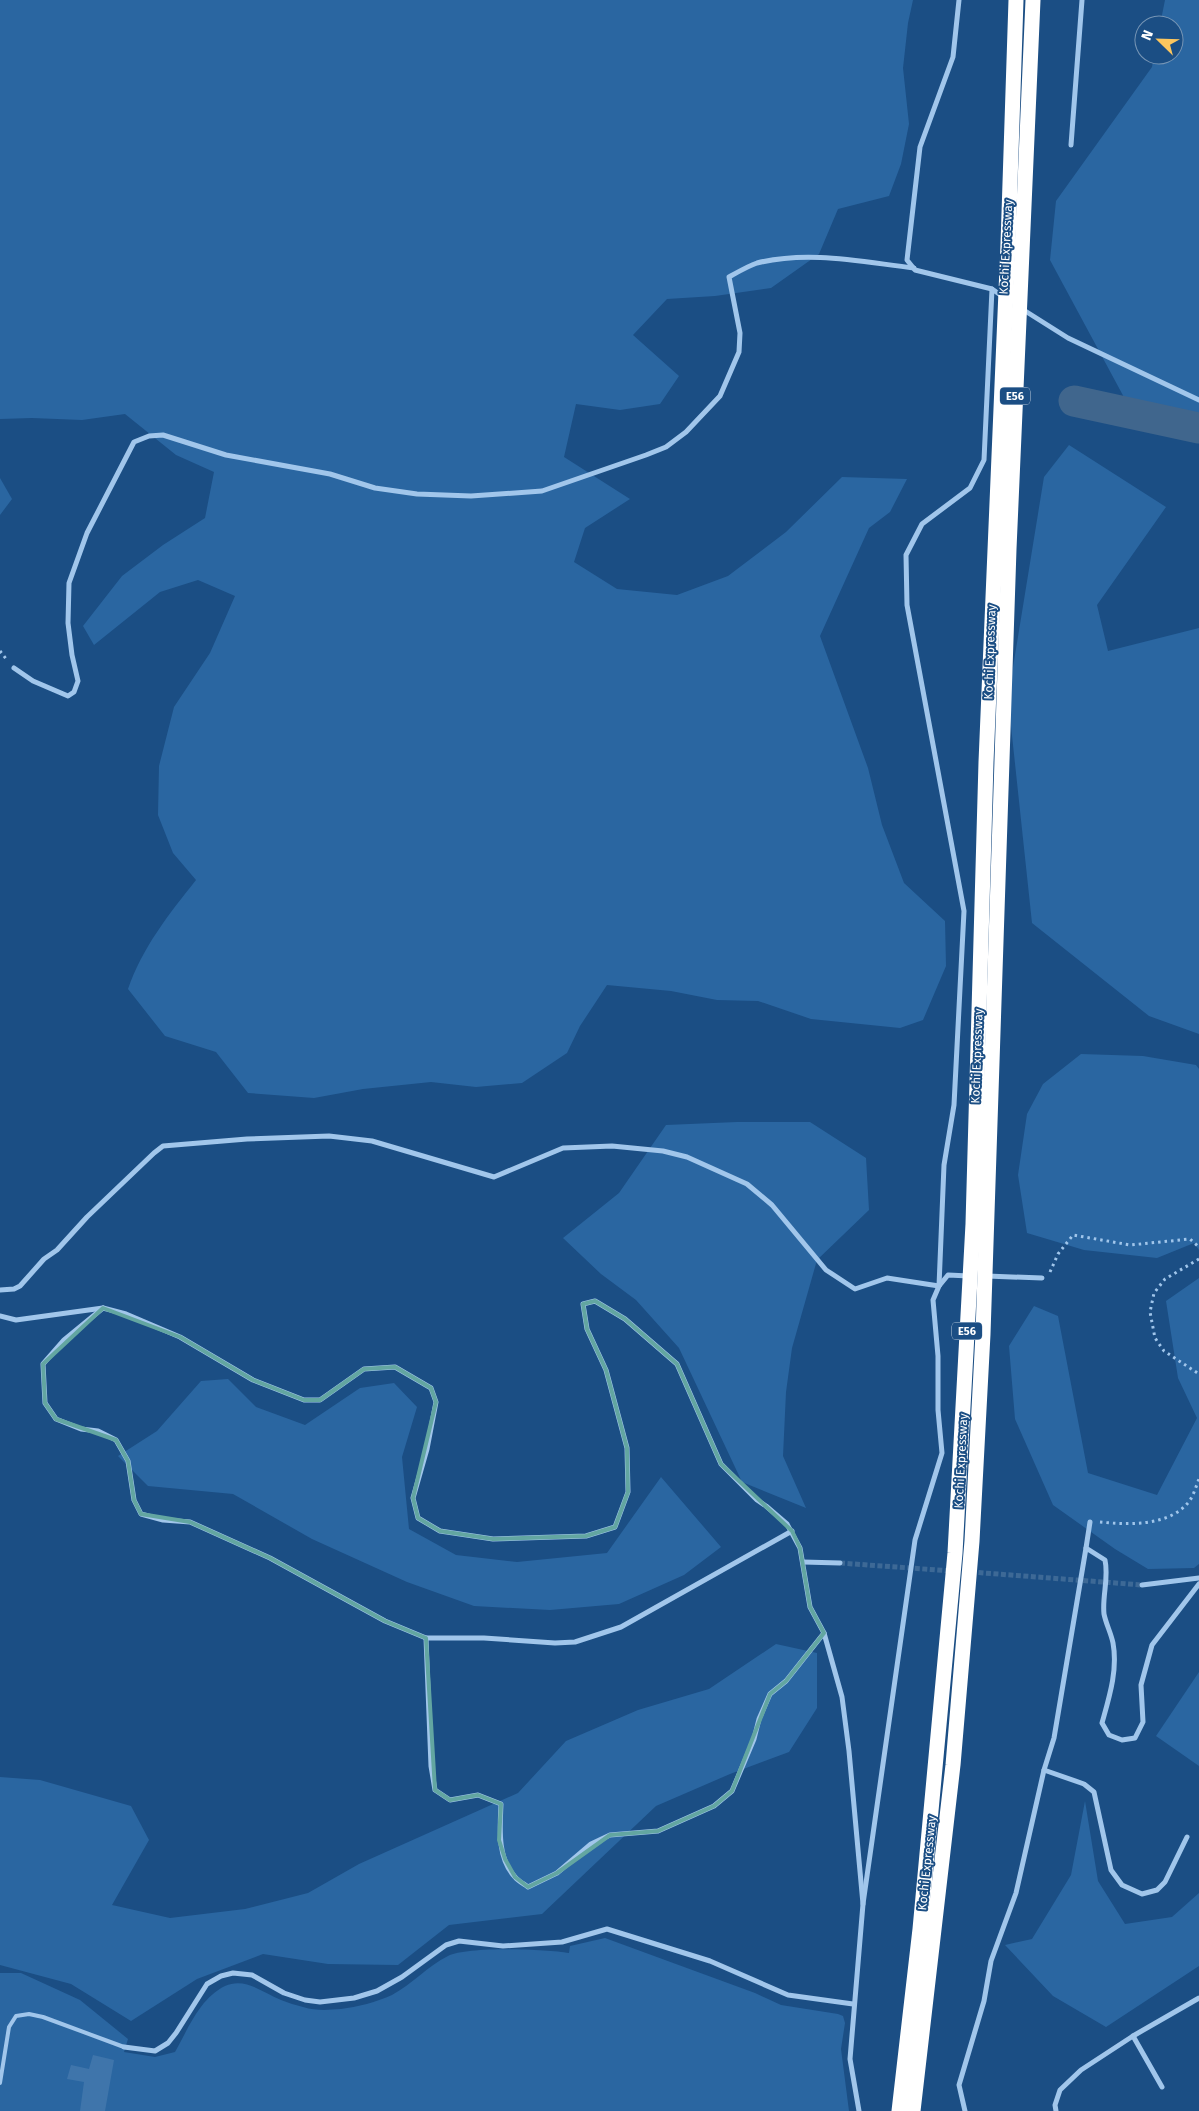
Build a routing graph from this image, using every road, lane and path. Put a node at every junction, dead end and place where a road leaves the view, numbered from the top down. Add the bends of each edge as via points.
1 (959, 0) edge
2 (1016, 0) edge
3 (1033, 0) edge
4 (1082, 0) edge
5 (1070, 145) dead end
6 (1014, 243) junction
7 (914, 268) junction
8 (992, 289) junction
9 (1199, 400) edge
10 (1002, 549) junction
11 (14, 668) dead end
12 (1199, 1247) edge
13 (1199, 1258) edge
14 (1042, 1278) joint
15 (939, 1286) junction
16 (0, 1290) edge
17 (103, 1308) junction
18 (0, 1316) edge
19 (1199, 1374) edge
20 (1199, 1479) edge
21 (1090, 1522) joint
22 (792, 1530) junction
23 (1086, 1548) junction
24 (803, 1562) junction
25 (840, 1563) tunnel mouth
26 (1199, 1578) edge
27 (1199, 1584) edge
28 (1142, 1585) tunnel mouth
29 (824, 1633) junction
30 (426, 1638) junction
31 (1044, 1770) junction
32 (1187, 1837) dead end
33 (863, 1904) junction
34 (1199, 1998) edge
35 (853, 2004) junction
36 (1132, 2036) junction
37 (124, 2047) joint
38 (0, 2083) edge
39 (1162, 2087) dead end
40 (858, 2111) edge
41 (899, 2111) edge
42 (913, 2111) edge
43 (965, 2111) edge
44 (1056, 2111) edge

1 - 7 street via 953,57 920,147 907,260
2 - 6 highway, Kochi Expressway / E56
3 - 6 highway, Kochi Expressway / E56
4 - 5 street
6 - 10 highway, Kochi Expressway / E56
7 - 8 street
7 - 11 street via 847,259 798,257 756,264 729,276 740,333 739,352 720,396 686,432 666,446 542,491 471,496 417,494 374,488 330,474 226,455 163,435 134,442 87,533 69,583 68,622 78,681 74,692 68,696 33,681
8 - 9 street via 1068,338
8 - 15 street via 984,460 970,488 922,524 906,555 907,605 964,911 954,1105 944,1166
10 - 41 highway, Kochi Expressway / E56 via 986,762 973,1224 956,1544 924,1890
10 - 42 highway, Kochi Expressway / E56 via 983,1324 972,1541 953,1765
12 - 14 path via 1190,1239 1130,1244 1073,1235 1058,1254 1049,1274
13 - 19 path via 1165,1279 1154,1293 1150,1312 1155,1338 1164,1351
14 - 15 street via 948,1275
15 - 16 street via 887,1278 855,1289 826,1270 772,1205 746,1184 687,1157 663,1151 612,1146 563,1148 494,1177 372,1141 329,1136 164,1146 87,1217 57,1250 44,1258 20,1286
15 - 33 street via 933,1300 942,1453 915,1540
17 - 18 street via 16,1320
17 - 22 street via 180,1337 253,1380 304,1400 320,1400 364,1369 395,1367 431,1388 436,1402 413,1498 418,1518 440,1531 493,1540 586,1536 615,1527 628,1492 627,1448 606,1370 587,1329 583,1304 595,1301 625,1319 677,1364 721,1464
17 - 30 street via 64,1340 44,1364 45,1403 56,1419 81,1429 98,1431 116,1440 128,1461 134,1500 141,1514 190,1522 270,1558 385,1621
20 - 21 path via 1188,1503 1176,1513 1120,1524
21 - 23 street
22 - 24 street
22 - 30 street via 621,1627 575,1642
23 - 27 street via 1106,1560 1104,1613 1115,1665 1102,1724 1109,1735 1122,1740 1135,1738 1143,1722 1141,1686 1152,1645
23 - 31 street via 1054,1738
24 - 25 street
24 - 29 street via 810,1607
26 - 28 street
29 - 30 street via 786,1681 770,1694 732,1791 714,1806 658,1831 610,1835 592,1844 557,1873 528,1887 515,1877 505,1859 500,1840 501,1804 478,1794 450,1800 435,1790 431,1766
29 - 33 street via 842,1697
31 - 32 street via 1084,1784 1094,1792 1111,1870 1122,1885 1142,1894 1157,1890 1165,1882
31 - 43 street via 1016,1893 991,1961 984,2001 959,2085
33 - 35 street
34 - 36 street
35 - 37 street via 788,1995 710,1961 607,1929 562,1942 503,1946 459,1941 446,1945 402,1978 354,1998 320,2002 305,2000 284,1993 252,1975 227,1975 207,1984 168,2043 155,2051
35 - 40 street via 850,2059
36 - 39 street
36 - 44 street via 1082,2070 1060,2090
37 - 38 lane via 42,2017 16,2016 9,2027

